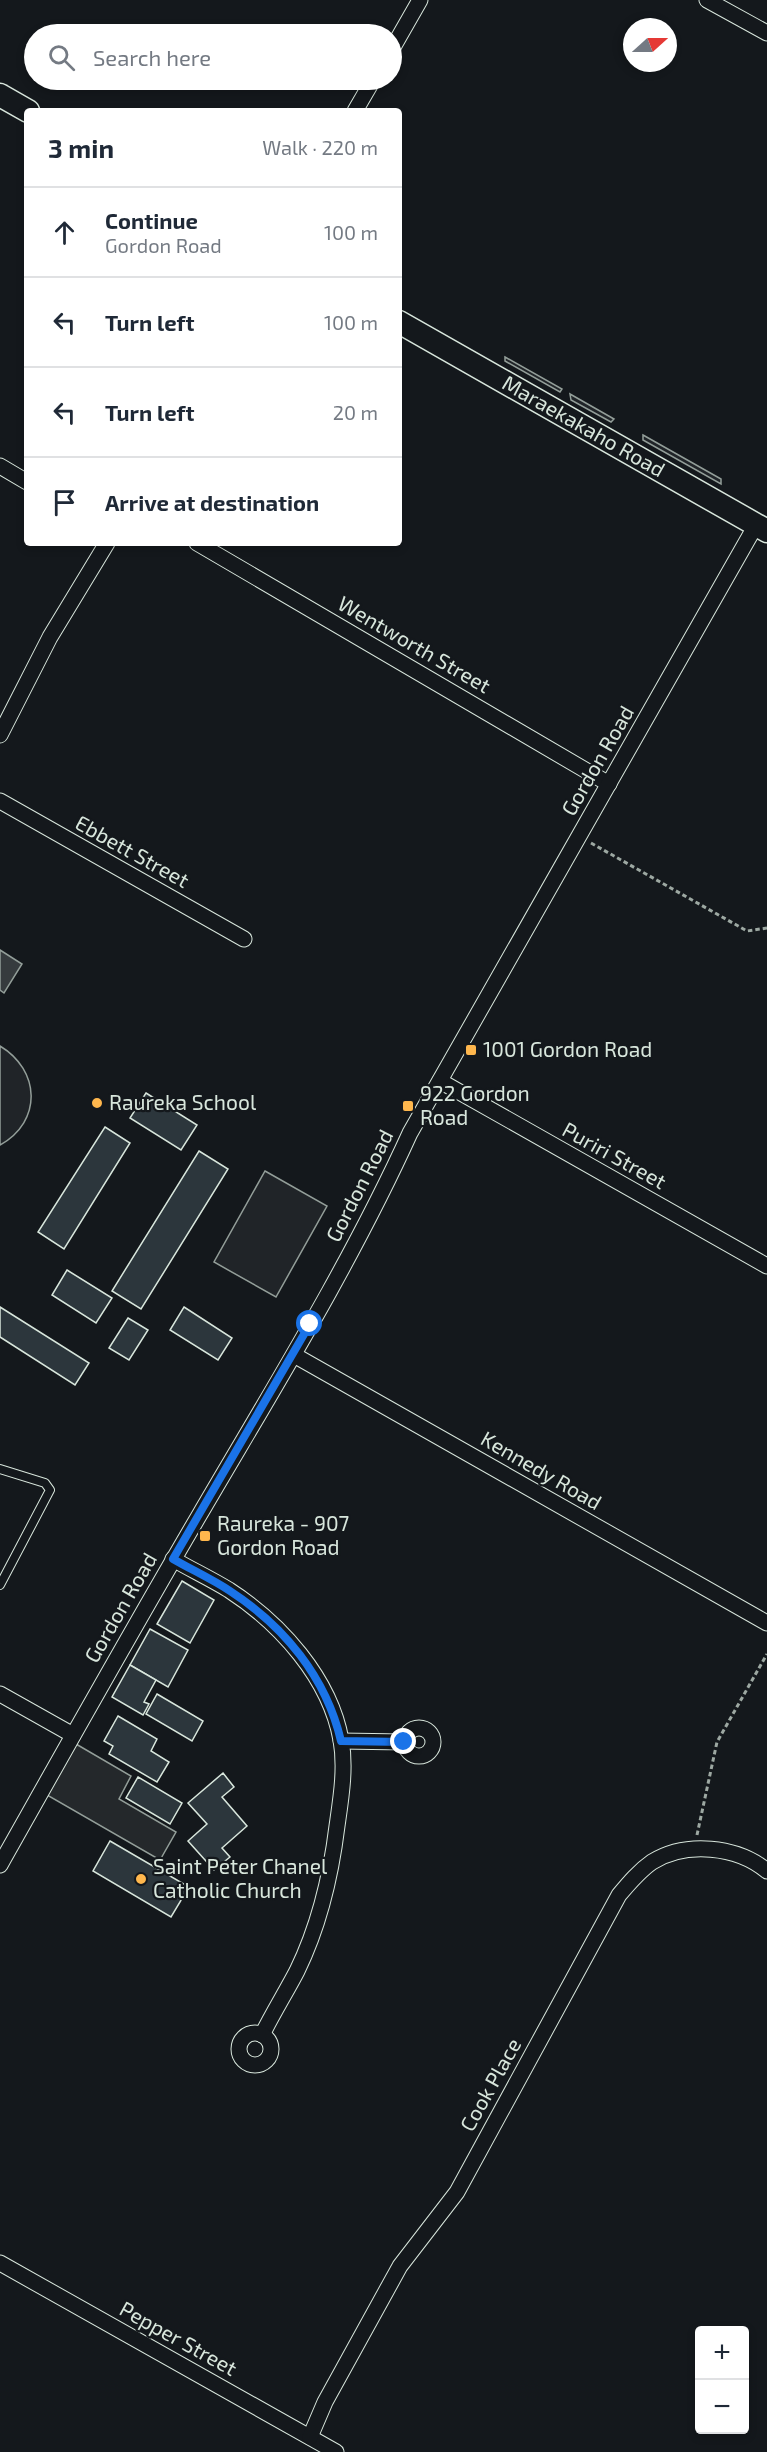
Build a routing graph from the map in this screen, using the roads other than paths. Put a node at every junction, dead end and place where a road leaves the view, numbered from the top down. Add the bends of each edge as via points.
1 (420, 0) edge
2 (707, 0) edge
3 (402, 32) edge
4 (767, 33) edge
5 (367, 90) edge
6 (0, 96) edge
7 (357, 108) edge
8 (24, 109) edge
9 (402, 324) edge
10 (0, 466) edge
11 (24, 480) edge
12 (762, 528) edge
13 (105, 546) edge
14 (202, 546) edge
15 (0, 735) edge
16 (609, 784) junction
17 (0, 801) edge
18 (244, 939) dead end
19 (440, 1082) junction
20 (767, 1266) edge
21 (294, 1355) junction
22 (0, 1469) edge
23 (173, 1559) junction
24 (0, 1585) edge
25 (767, 1623) edge
26 (0, 1694) edge
27 (73, 1735) junction
28 (341, 1741) junction
29 (404, 1742) dead end
30 (0, 1865) edge
31 (767, 1871) edge
32 (262, 2035) dead end
33 (0, 2263) edge
34 (310, 2437) junction
35 (336, 2452) edge

1 - 3 street
2 - 4 street
5 - 7 street
6 - 8 main road
9 - 12 main road, Maraekakaho Road
10 - 11 street
12 - 16 street, Gordon Road
13 - 15 street via 50,637
14 - 16 street, Wentworth Street
16 - 19 street, Gordon Road
17 - 18 street, Ebbett Street
19 - 20 street, Puriri Street
19 - 21 street, Gordon Road
21 - 23 street, Gordon Road
21 - 25 street, Kennedy Road
22 - 24 lane via 45,1483 50,1490
23 - 27 street, Gordon Road
23 - 28 street via 229,1589 291,1644 320,1683
26 - 27 street
27 - 30 street, Gordon Road
28 - 29 street
28 - 32 street via 340,1802 322,1901 297,1970
31 - 34 street, Cook Place via 744,1857 712,1849 682,1851 654,1861 619,1895 457,2192 400,2266 325,2402
33 - 34 street, Pepper Street
34 - 35 street, Pepper Street

